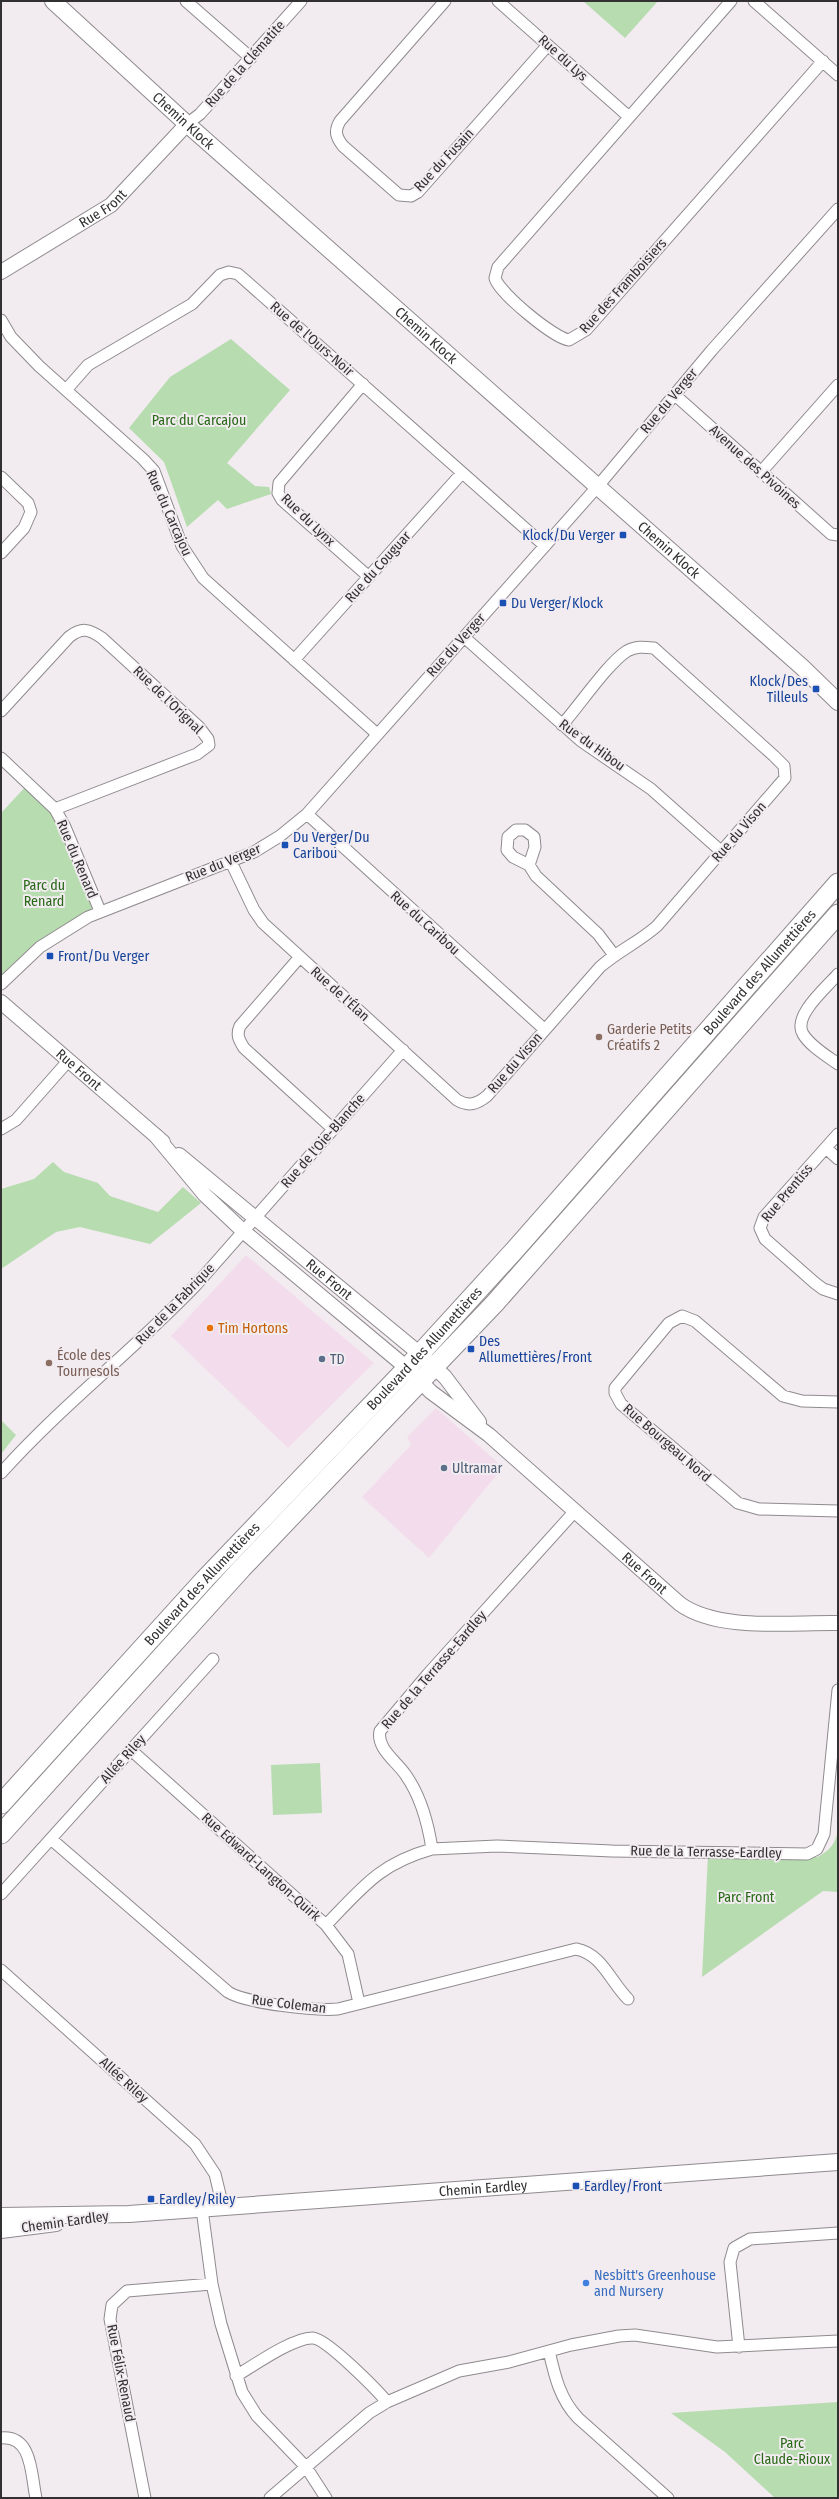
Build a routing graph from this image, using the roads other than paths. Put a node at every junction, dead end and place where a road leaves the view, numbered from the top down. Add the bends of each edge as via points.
1 (53, 1) edge
2 (186, 1) edge
3 (301, 1) edge
4 (445, 1) edge
5 (498, 1) edge
6 (731, 1) edge
7 (754, 1) edge
8 (548, 45) junction
9 (251, 58) junction
10 (822, 61) junction
11 (838, 75) edge
12 (628, 116) junction
13 (187, 124) junction
14 (838, 210) edge
15 (1, 272) edge
16 (1, 320) edge
17 (363, 384) junction
18 (838, 385) edge
19 (66, 390) junction
20 (675, 395) junction
21 (761, 472) junction
22 (462, 473) junction
23 (1, 477) edge
24 (598, 486) junction
25 (838, 535) edge
26 (545, 546) junction
27 (1, 553) edge
28 (369, 577) junction
29 (464, 637) junction
30 (294, 660) junction
31 (802, 667) junction
32 (838, 692) edge
33 (838, 702) edge
34 (1, 711) edge
35 (562, 725) junction
36 (377, 734) junction
37 (1, 758) edge
38 (55, 809) junction
39 (307, 814) junction
40 (722, 852) junction
41 (231, 862) junction
42 (529, 865) dead end
43 (838, 883) edge
44 (100, 911) junction
45 (838, 914) edge
46 (614, 954) junction
47 (299, 958) junction
48 (838, 974) edge
49 (1, 984) edge
50 (1, 1002) edge
51 (544, 1029) junction
52 (403, 1050) junction
53 (69, 1060) junction
54 (838, 1064) edge
55 (472, 1104) joint
56 (1, 1129) edge
57 (333, 1129) junction
58 (838, 1134) edge
59 (156, 1136) junction
60 (826, 1148) junction
61 (838, 1159) edge
62 (255, 1218) junction
63 (243, 1231) junction
64 (838, 1294) edge
65 (420, 1354) junction
66 (434, 1367) junction
67 (406, 1368) junction
68 (420, 1381) junction
69 (838, 1402) edge
70 (489, 1435) junction
71 (1, 1473) edge
72 (575, 1511) junction
73 (838, 1511) edge
74 (838, 1623) edge
75 (213, 1659) dead end
76 (838, 1690) edge
77 (131, 1750) junction
78 (1, 1804) edge
79 (1, 1834) edge
80 (51, 1839) junction
81 (432, 1849) junction
82 (1, 1894) edge
83 (326, 1925) junction
84 (1, 1970) edge
85 (628, 1999) dead end
86 (359, 2003) junction
87 (838, 2162) edge
88 (224, 2207) junction
89 (202, 2209) junction
90 (128, 2214) junction
91 (1, 2216) edge
92 (1, 2230) edge
93 (838, 2233) edge
94 (212, 2284) junction
95 (838, 2341) edge
96 (739, 2347) junction
97 (549, 2351) junction
98 (236, 2376) junction
99 (388, 2402) junction
100 (1, 2438) edge
101 (306, 2467) junction
102 (36, 2498) edge
103 (145, 2498) edge
104 (270, 2498) edge
105 (326, 2498) edge
106 (668, 2498) edge

1 - 13 main road, Chemin Klock
2 - 9 street
3 - 9 street, Rue de la Clématite
4 - 8 street, Rue du Fusain via 336,128 338,140 343,146 399,195 411,196 418,192
5 - 8 street, Rue du Lys
6 - 12 street, Rue des Framboisiers
7 - 10 street
8 - 12 street, Rue du Lys
9 - 13 street, Rue de la Clématite via 200,114
10 - 11 street
10 - 12 street, Rue des Framboisiers via 586,330 575,338 562,339 501,289 496,283 496,273 504,259
13 - 15 street, Rue Front via 111,205
13 - 24 main road, Chemin Klock
14 - 20 street, Rue du Verger
16 - 19 street, Rue du Carcajou via 11,337
17 - 19 street, Rue de l'Ours-Noir via 238,274 229,272 220,275 192,304 88,365
17 - 22 street, Rue de l'Ours-Noir
17 - 28 street, Rue du Lynx via 279,483 278,494
18 - 21 street
19 - 30 street, Rue du Carcajou via 144,459 154,471 182,546 203,578
20 - 21 street, Avenue des Pivoines
20 - 24 street, Rue du Verger
21 - 25 street, Avenue des Pivoines via 831,534
22 - 26 street, Rue de l'Ours-Noir
22 - 28 street, Rue du Couguar
23 - 27 street via 28,504 31,512 24,528
24 - 26 street, Rue du Verger
24 - 31 main road, Chemin Klock
26 - 29 street, Rue du Verger
28 - 30 street, Rue du Couguar
29 - 35 street, Rue du Hibou
29 - 36 street, Rue du Verger
30 - 36 street, Rue du Carcajou
31 - 32 main road, Chemin Klock
31 - 33 main road, Chemin Klock
34 - 38 street, Rue de l'Orignal via 69,637 86,629 102,638 199,727 208,739 209,745 197,754
35 - 40 street, Rue du Hibou via 651,789
35 - 40 street, Rue du Vison via 611,666 627,652 641,646 654,648 784,766 785,778
36 - 39 street, Rue du Verger
37 - 38 street, Rue du Renard
38 - 44 street, Rue du Renard
39 - 41 street, Rue du Verger via 268,845
39 - 51 street, Rue du Caribou
40 - 46 street, Rue du Vison via 657,926 641,939
41 - 44 street, Rue du Verger
41 - 47 street, Rue de l'Élan via 258,917
42 - 46 street via 536,876 598,934
43 - 65 highway, Boulevard des Allumettières
44 - 49 street, Rue du Verger via 40,947
45 - 66 highway, Boulevard des Allumettières via 500,1298
46 - 51 street, Rue du Vison
47 - 52 street, Rue de l'Élan
47 - 57 street via 240,1026 238,1040
48 - 54 street via 807,1009 800,1021 800,1027 808,1040
50 - 53 street, Rue Front
51 - 55 street, Rue du Vison via 487,1096
52 - 55 street, Rue de l'Élan via 458,1100
52 - 57 street, Rue de l'Oie-Blanche
53 - 56 street via 16,1120
53 - 59 street, Rue Front
57 - 62 street, Rue de l'Oie-Blanche
58 - 60 street, Rue Prentiss
59 - 62 street, Rue Front
59 - 63 street, Rue Front via 205,1195
60 - 61 street
60 - 64 street, Rue Prentiss via 764,1217 760,1228 765,1239 815,1283
62 - 63 street, Rue de l'Oie-Blanche
62 - 65 street, Rue Front
63 - 67 street, Rue Front
63 - 71 street, Rue de la Fabrique via 167,1316 32,1439
65 - 66 street, Rue Front
65 - 67 highway, Boulevard des Allumettières
66 - 68 highway, Boulevard des Allumettières
66 - 70 street, Rue Front via 445,1377
67 - 68 street, Rue Front
67 - 78 highway, Boulevard des Allumettières via 227,1555
68 - 70 street, Rue Front
68 - 79 highway, Boulevard des Allumettières via 237,1574
69 - 73 street, Rue Bourgeau Nord via 802,1402 783,1396 695,1321 682,1316 664,1329 618,1382 615,1393 621,1404 738,1503 759,1509
70 - 72 street, Rue Front
72 - 74 street, Rue Front via 676,1601 697,1614 730,1622
72 - 81 street, Rue de la Terrasse-Eardley via 380,1731 381,1744 416,1793 425,1817
75 - 77 street, Allée Riley
76 - 81 street, Rue de la Terrasse-Eardley via 824,1834 817,1849 807,1854 612,1851 497,1846
77 - 80 street, Allée Riley
77 - 83 street, Rue Edward-Langton-Quirk
80 - 82 street, Allée Riley
80 - 86 street, Rue Coleman via 234,1996 321,2009 338,2009
81 - 83 street, Rue de la Terrasse-Eardley via 398,1860 371,1878
83 - 86 street, Rue Edward-Langton-Quirk via 348,1954
84 - 88 street, Allée Riley via 195,2144 215,2174
85 - 86 street, Rue Coleman via 598,1960 591,1954 576,1949
87 - 88 main road, Chemin Eardley
88 - 89 main road, Chemin Eardley
89 - 90 main road, Chemin Eardley
89 - 94 street
90 - 91 main road, Chemin Eardley
90 - 92 main road, Chemin Eardley
93 - 96 street via 750,2239 744,2240 734,2248 730,2262
94 - 98 street
94 - 103 street, Rue Félix-Renaud via 127,2291 112,2305 110,2319
95 - 96 street
96 - 97 street via 635,2335 572,2344
97 - 99 street via 459,2371
97 - 106 street via 559,2392 565,2403 578,2418
98 - 99 street via 296,2342 312,2338 326,2344
98 - 101 street via 242,2392 257,2416
99 - 101 street via 347,2430
100 - 102 street via 16,2440 25,2449
101 - 104 street
101 - 105 street

